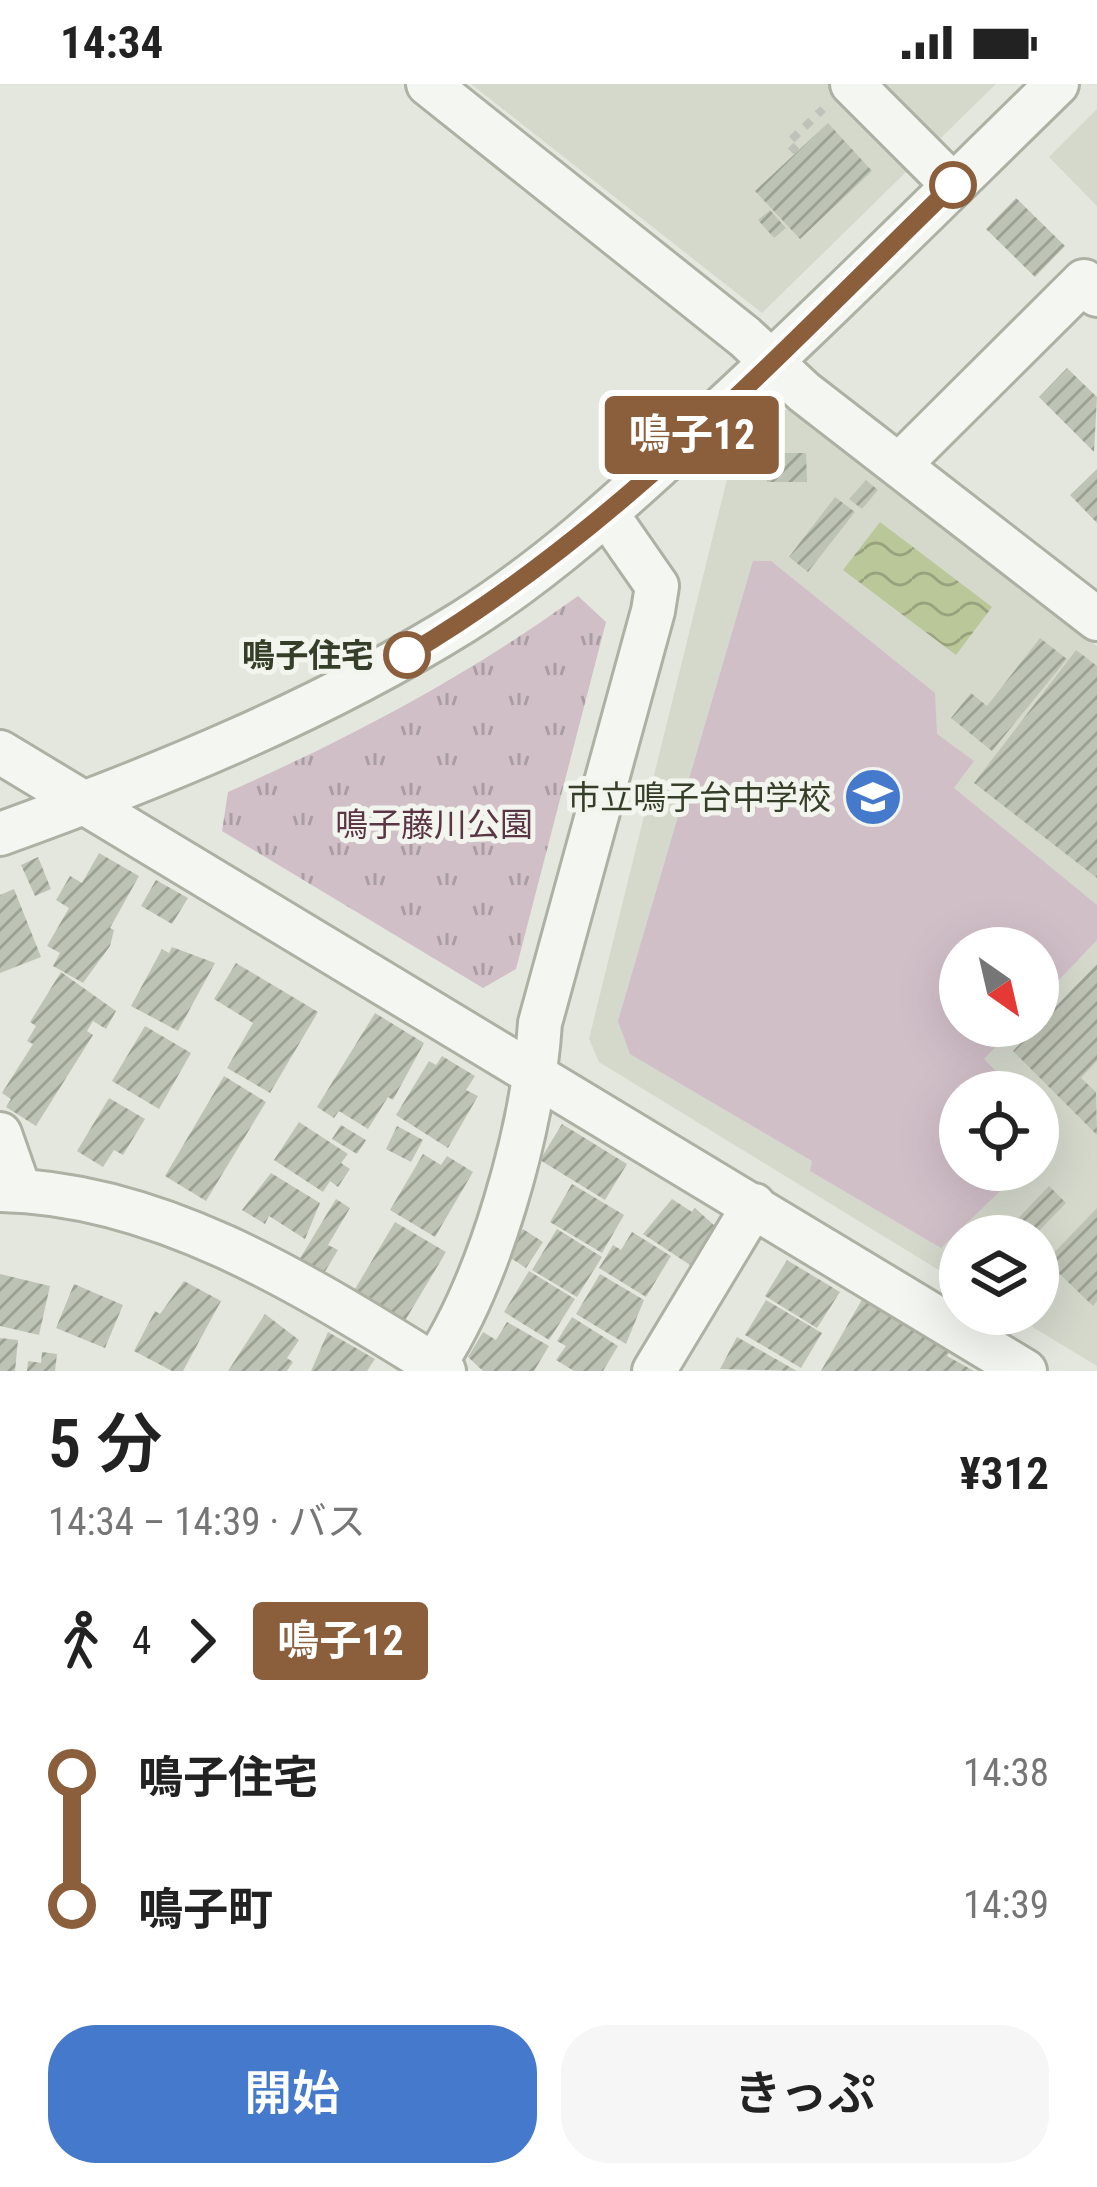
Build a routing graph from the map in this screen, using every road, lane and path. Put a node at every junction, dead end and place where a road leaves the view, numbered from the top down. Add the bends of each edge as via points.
1 (428, 84) edge
2 (853, 84) edge
3 (1057, 84) edge
4 (819, 113) dead end
5 (797, 152) dead end
6 (953, 185) junction
7 (1097, 295) edge
8 (772, 362) junction
9 (901, 464) junction
10 (607, 514) junction
11 (1095, 614) edge
12 (0, 752) edge
13 (86, 803) junction
14 (0, 834) edge
15 (536, 1073) junction
16 (0, 1134) edge
17 (10, 1191) edge
18 (754, 1205) junction
19 (436, 1369) edge
20 (654, 1371) edge
21 (1025, 1371) edge

1 - 8 street
2 - 6 street
3 - 6 street
4 - 5 path via 788,143
6 - 8 street
7 - 9 street via 1084,281
8 - 9 street
8 - 10 street
9 - 11 street
10 - 13 street via 466,620 374,674
10 - 15 street via 657,586 540,1023
12 - 13 street
13 - 14 street
13 - 15 street
15 - 18 street
15 - 19 street via 498,1214
16 - 17 street
17 - 19 street via 75,1199 201,1237 304,1284
18 - 20 street
18 - 21 street

